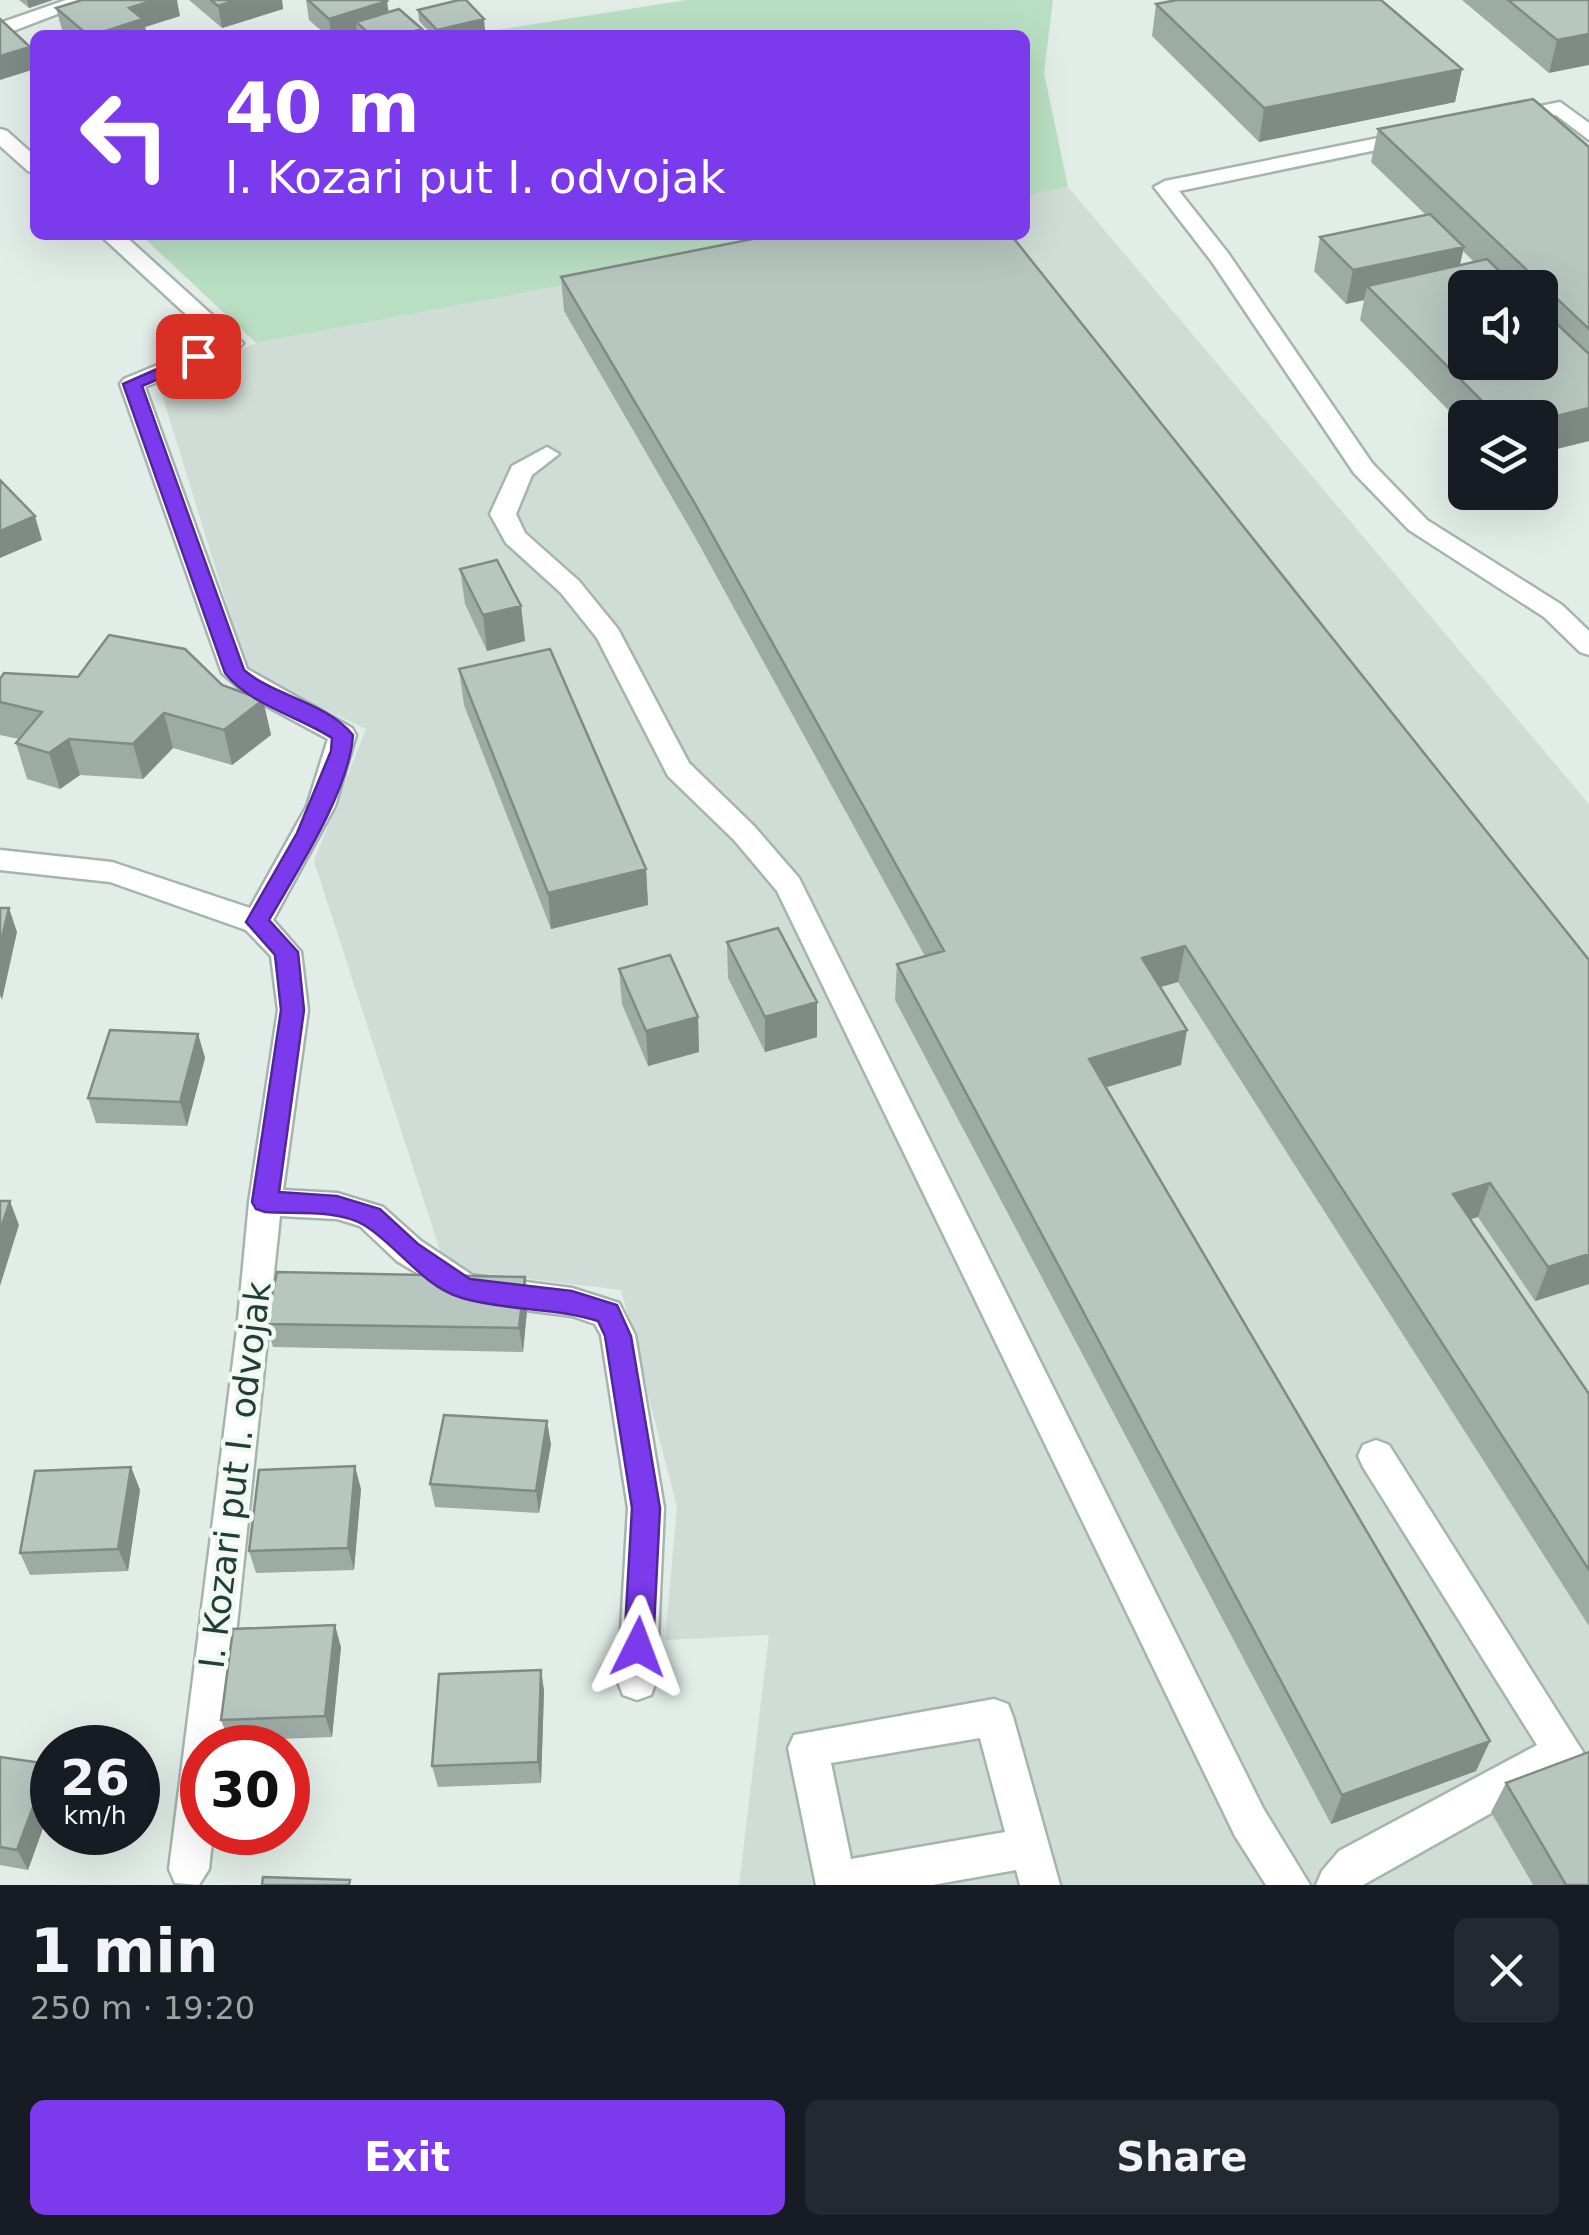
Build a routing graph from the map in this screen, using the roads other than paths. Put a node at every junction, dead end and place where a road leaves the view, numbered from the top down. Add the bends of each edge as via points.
1 (84, 0) edge
2 (0, 30) edge
3 (1589, 102) edge
4 (1560, 108) junction
5 (1475, 124) edge
6 (1438, 132) edge
7 (1589, 134) edge
8 (0, 135) edge
9 (30, 162) edge
10 (117, 240) edge
11 (547, 454) dead end
12 (1589, 646) edge
13 (0, 860) edge
14 (257, 922) junction
15 (265, 1202) junction
16 (1376, 1456) dead end
17 (637, 1682) dead end
18 (207, 1725) edge
19 (191, 1855) edge
20 (1034, 1867) edge
21 (189, 1869) dead end
22 (1290, 1885) edge
23 (1336, 1885) edge

1 - 2 street
3 - 4 street
4 - 5 street
4 - 7 street
6 - 12 street via 1164,187 1363,468 1418,525 1553,611
8 - 9 street
10 - 14 street via 231,343 132,384 235,673 342,735 308,833
11 - 22 street via 521,471 504,514 516,536 609,635 678,769 789,884 1249,1822
13 - 14 street via 112,872
14 - 15 street, I. Kozari put I. odvojak via 286,952 293,1010
15 - 17 street via 337,1206 371,1216 465,1288 608,1312 618,1336 646,1508
15 - 18 street, I. Kozari put I. odvojak
16 - 23 street via 1563,1752 1354,1865
19 - 21 street
20 - 20 street via 994,1716 808,1748 834,1882

